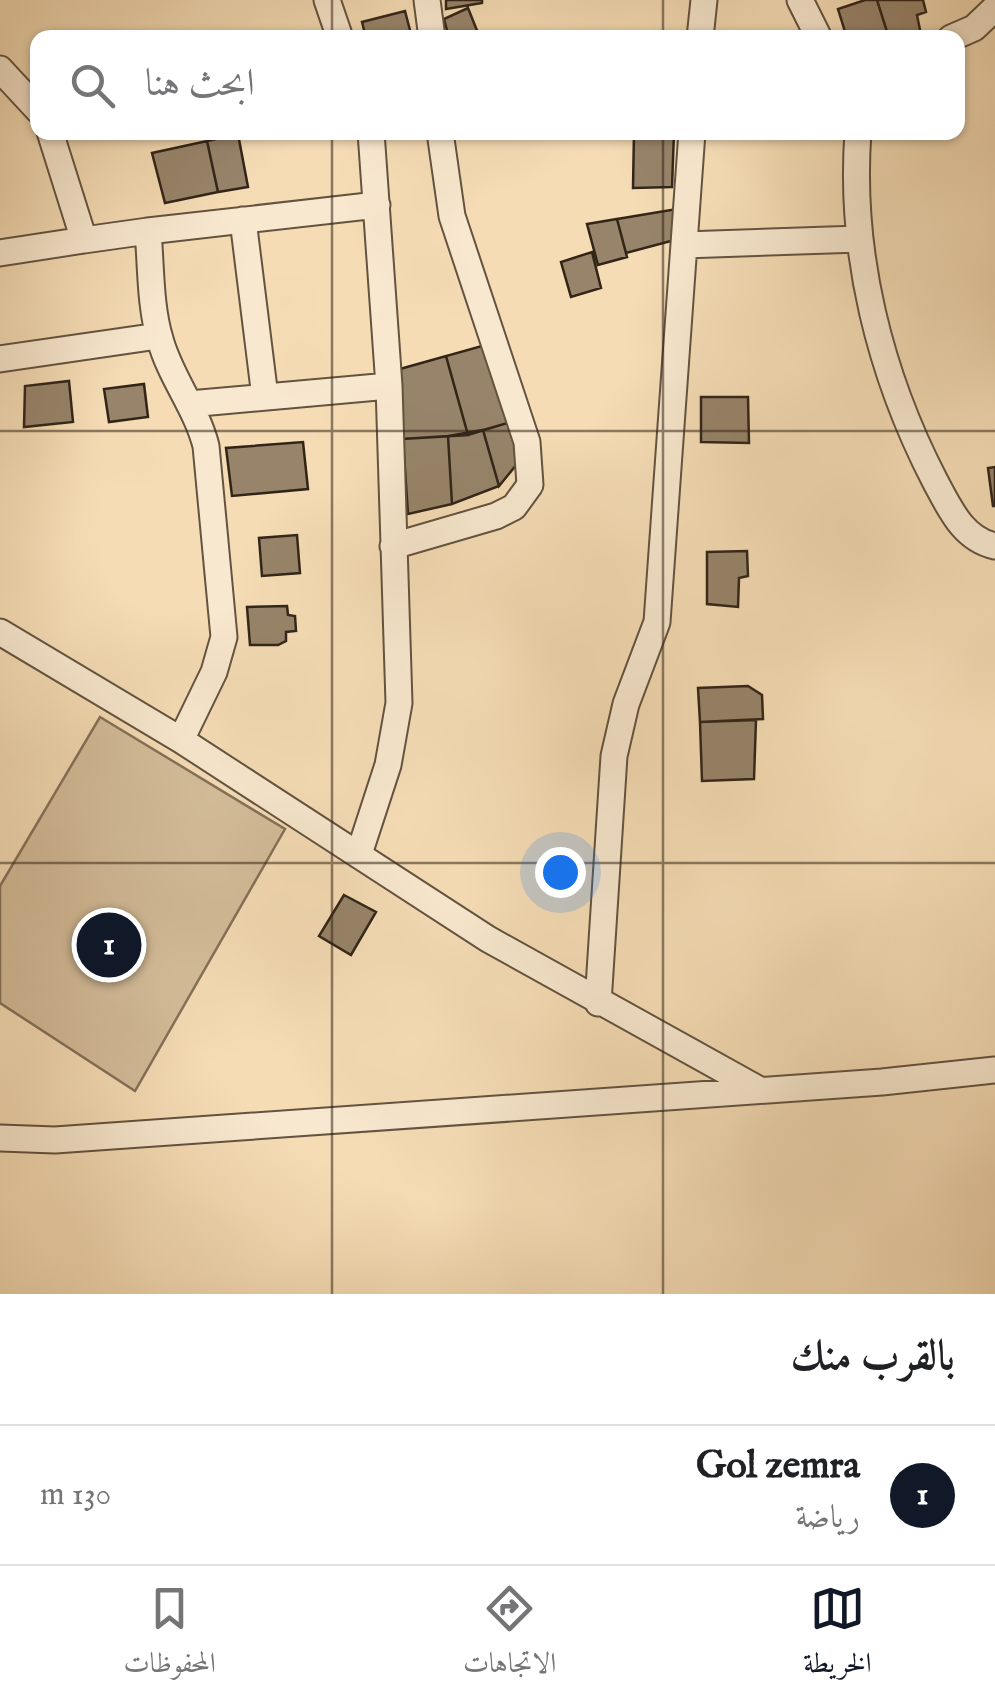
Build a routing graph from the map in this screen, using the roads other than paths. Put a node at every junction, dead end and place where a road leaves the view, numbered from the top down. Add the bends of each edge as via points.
1 (327, 0) edge
2 (427, 0) edge
3 (704, 0) edge
4 (800, 0) edge
5 (995, 8) edge
6 (337, 30) edge
7 (431, 30) edge
8 (701, 30) edge
9 (814, 30) edge
10 (965, 32) edge
11 (0, 69) edge
12 (30, 101) edge
13 (53, 140) edge
14 (372, 140) edge
15 (441, 140) edge
16 (691, 140) edge
17 (858, 140) edge
18 (377, 205) junction
19 (243, 220) junction
20 (148, 231) junction
21 (859, 239) junction
22 (84, 240) junction
23 (684, 245) junction
24 (0, 253) edge
25 (158, 336) junction
26 (0, 359) edge
27 (388, 386) junction
28 (265, 397) junction
29 (190, 404) junction
30 (393, 546) junction
31 (995, 546) edge
32 (0, 632) edge
33 (181, 740) junction
34 (359, 854) junction
35 (598, 1003) junction
36 (995, 1070) edge
37 (758, 1089) junction
38 (0, 1138) edge

1 - 6 street
2 - 7 street
3 - 8 street
4 - 9 street
5 - 10 street
11 - 12 street
13 - 22 street
14 - 18 street
15 - 30 street via 452,216 528,442 530,485 514,507 496,516
16 - 23 street
17 - 21 street
18 - 19 street
18 - 27 street
19 - 20 street
19 - 28 street
20 - 22 street
20 - 25 street
21 - 23 street
21 - 31 street via 887,371 911,435 961,525 975,540
22 - 24 street
23 - 35 street via 657,622 614,756
25 - 26 street
25 - 29 street
27 - 28 street
27 - 30 street
28 - 29 street
29 - 33 street via 206,446 225,620 214,672
30 - 34 street via 399,702 388,765
32 - 33 street
33 - 34 street
34 - 35 street
35 - 37 street
36 - 37 street
37 - 38 street via 56,1140

